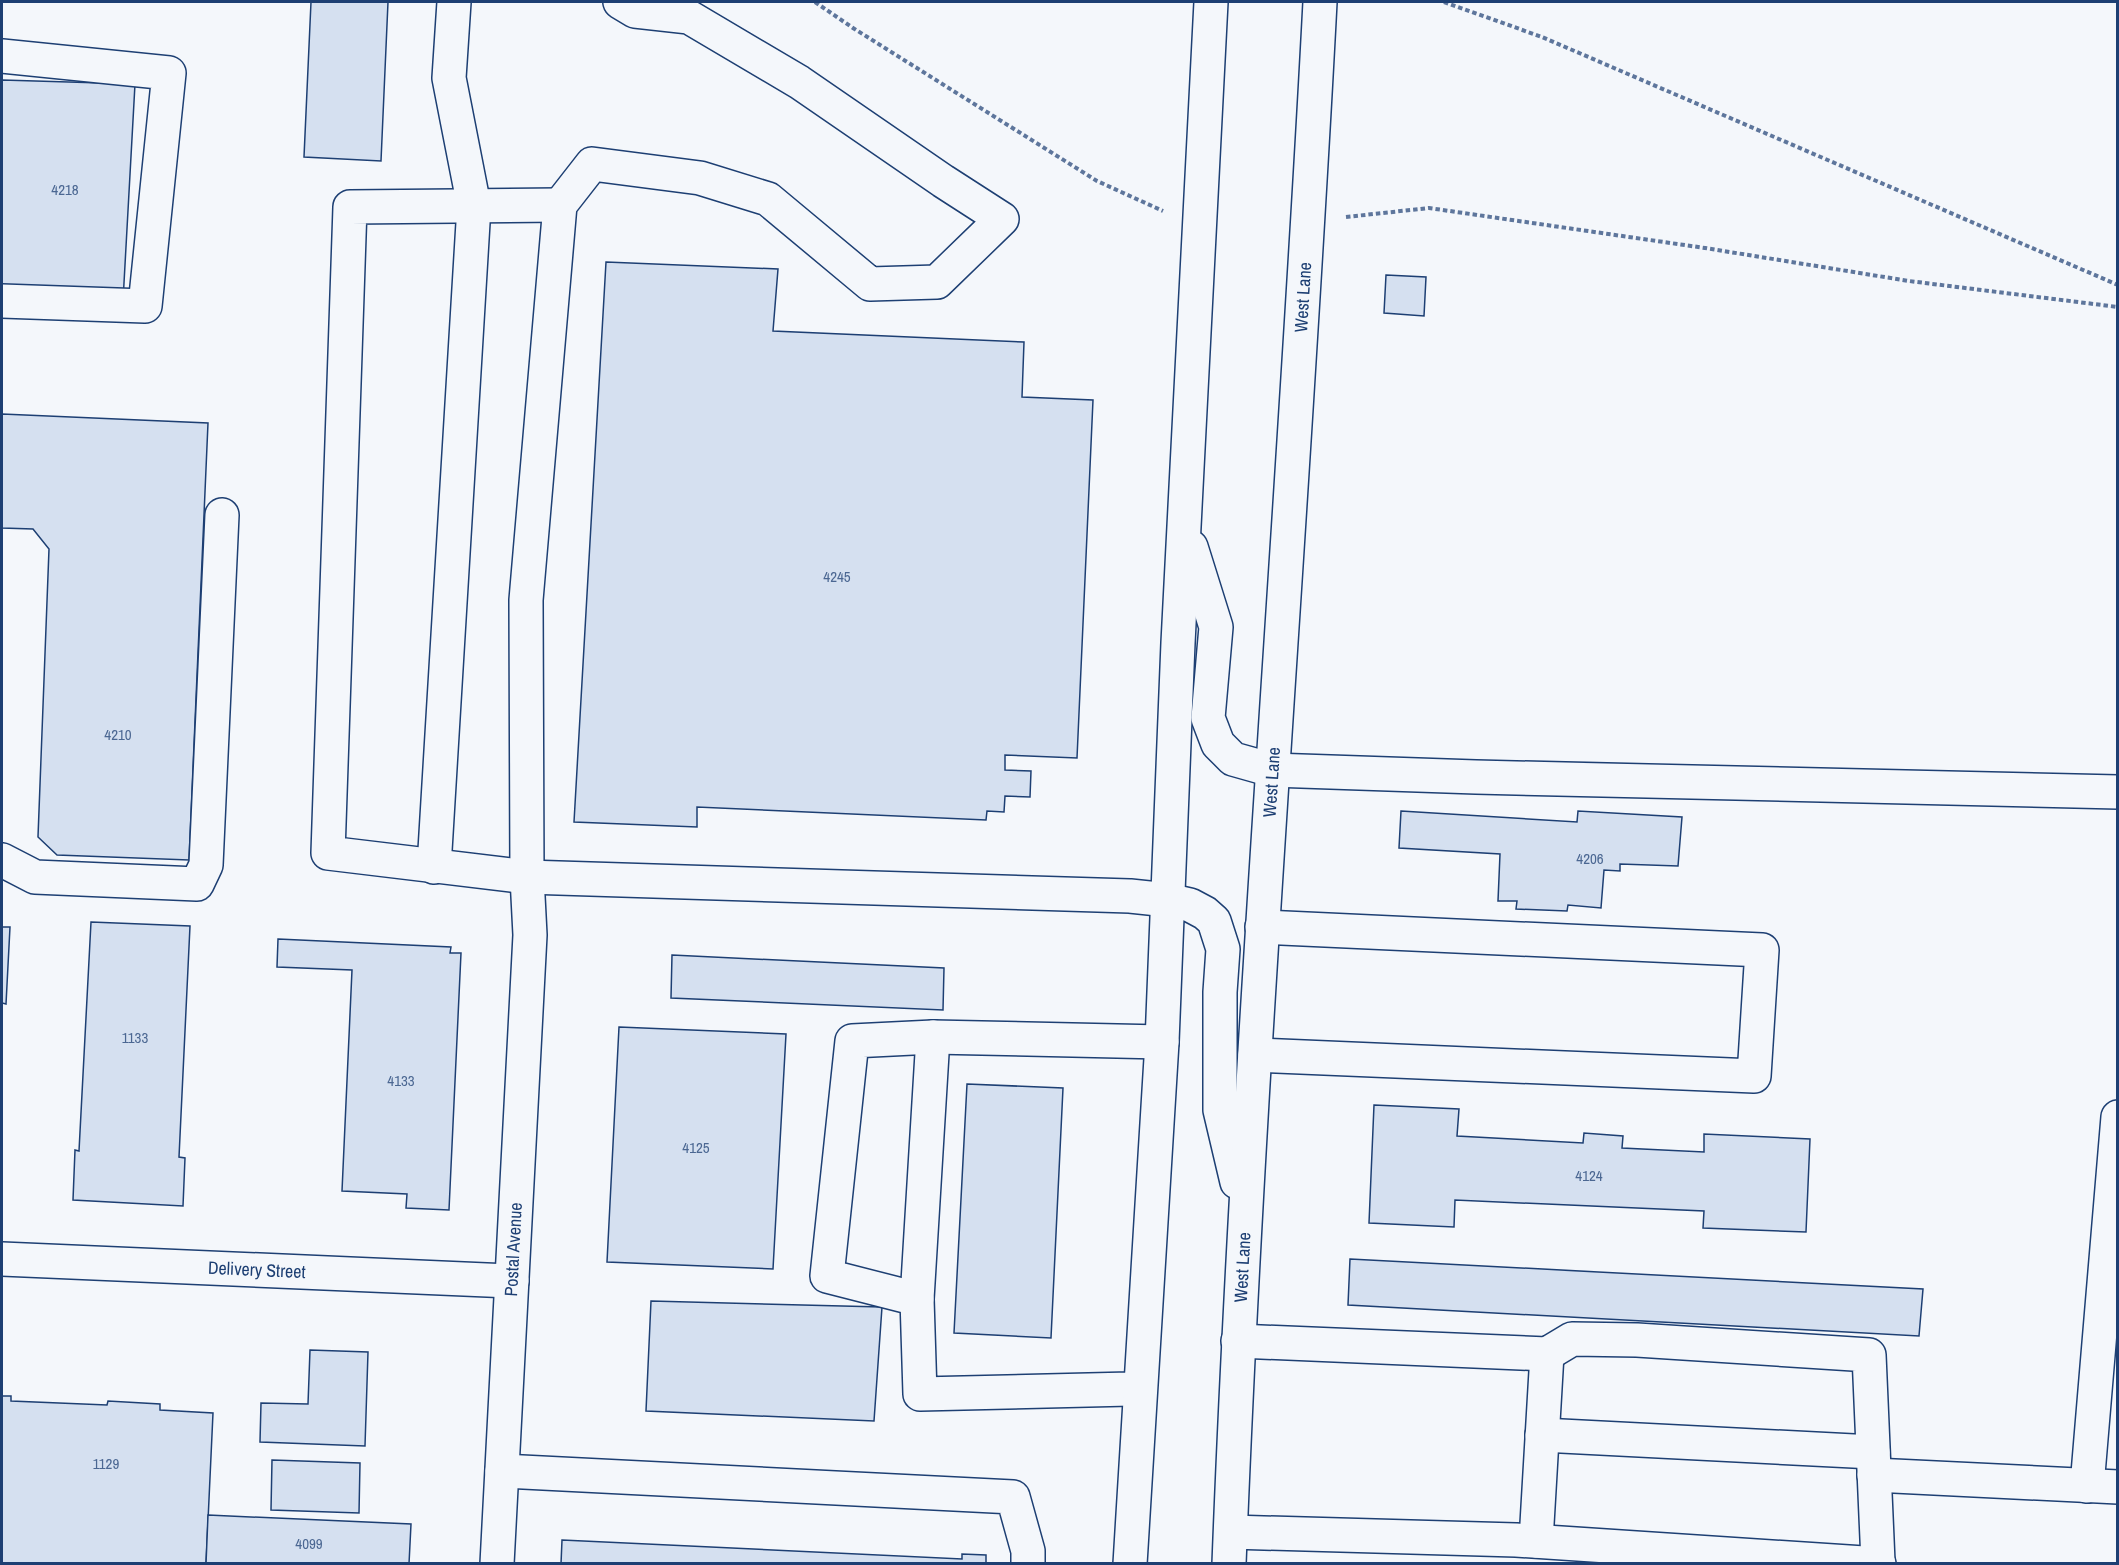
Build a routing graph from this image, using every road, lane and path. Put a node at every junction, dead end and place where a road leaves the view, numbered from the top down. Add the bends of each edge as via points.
1 (454, 2) edge
2 (620, 2) edge
3 (815, 2) edge
4 (1211, 2) edge
5 (1320, 2) edge
6 (1443, 2) edge
7 (2, 56) edge
8 (560, 205) junction
9 (474, 206) junction
10 (1307, 221) junction
11 (1199, 227) junction
12 (2118, 285) edge
13 (2, 301) edge
14 (2118, 307) edge
15 (222, 515) dead end
16 (1184, 526) junction
17 (1272, 770) junction
18 (2118, 792) edge
19 (2, 860) edge
20 (434, 867) junction
21 (527, 877) junction
22 (1167, 900) junction
23 (1262, 927) junction
24 (933, 1037) junction
25 (1162, 1042) junction
26 (1255, 1055) junction
27 (2118, 1118) edge
28 (2114, 1212) edge
29 (1245, 1219) junction
30 (2, 1259) edge
31 (512, 1281) junction
32 (917, 1299) junction
33 (1238, 1341) junction
34 (1547, 1354) junction
35 (1140, 1386) junction
36 (1542, 1435) junction
37 (1873, 1463) junction
38 (502, 1471) junction
39 (2102, 1486) edge
40 (1536, 1541) junction
41 (1230, 1548) edge
42 (1628, 1555) edge
43 (497, 1563) edge
44 (1028, 1563) edge
45 (1130, 1563) edge
46 (1878, 1563) edge

1 - 9 main road via 449,78
2 - 8 main road via 635,11 689,17 799,82 1002,219 937,282 870,284 768,199 700,178 592,164
3 - 11 path via 1097,181
4 - 11 main road
5 - 10 main road, West Lane
6 - 12 path via 1542,37
7 - 13 main road via 169,73 145,306
8 - 9 main road
8 - 21 main road, Postal Avenue via 526,600
9 - 20 main road
9 - 20 main road via 350,207 328,853
10 - 14 path via 1429,208 1910,281
10 - 17 main road, West Lane
11 - 16 main road
15 - 19 main road via 206,866 197,884 35,877
16 - 17 main road via 1216,627 1208,718 1218,744 1233,759
16 - 22 main road
17 - 18 main road
17 - 23 main road, West Lane
20 - 21 main road
21 - 22 main road
21 - 31 main road, Postal Avenue via 530,935
22 - 25 main road
22 - 29 main road via 1205,913 1214,921 1223,949 1220,1110
23 - 26 main road, West Lane
23 - 26 main road via 1762,950 1754,1076
24 - 25 main road
24 - 32 main road
24 - 32 main road via 852,1041 827,1276
25 - 35 main road
26 - 29 main road, West Lane
27 - 28 main road
28 - 39 main road
29 - 33 main road, West Lane
30 - 31 main road, Delivery Street
31 - 38 main road, Postal Avenue
32 - 35 main road via 920,1394
33 - 34 main road
33 - 41 main road, West Lane
34 - 36 main road
34 - 37 main road via 1572,1339 1869,1355
35 - 45 main road
36 - 37 main road
36 - 40 main road
37 - 39 main road
37 - 46 main road
38 - 43 main road, Postal Avenue
38 - 44 main road via 1013,1497
40 - 41 main road
40 - 42 main road
42 - 46 main road

